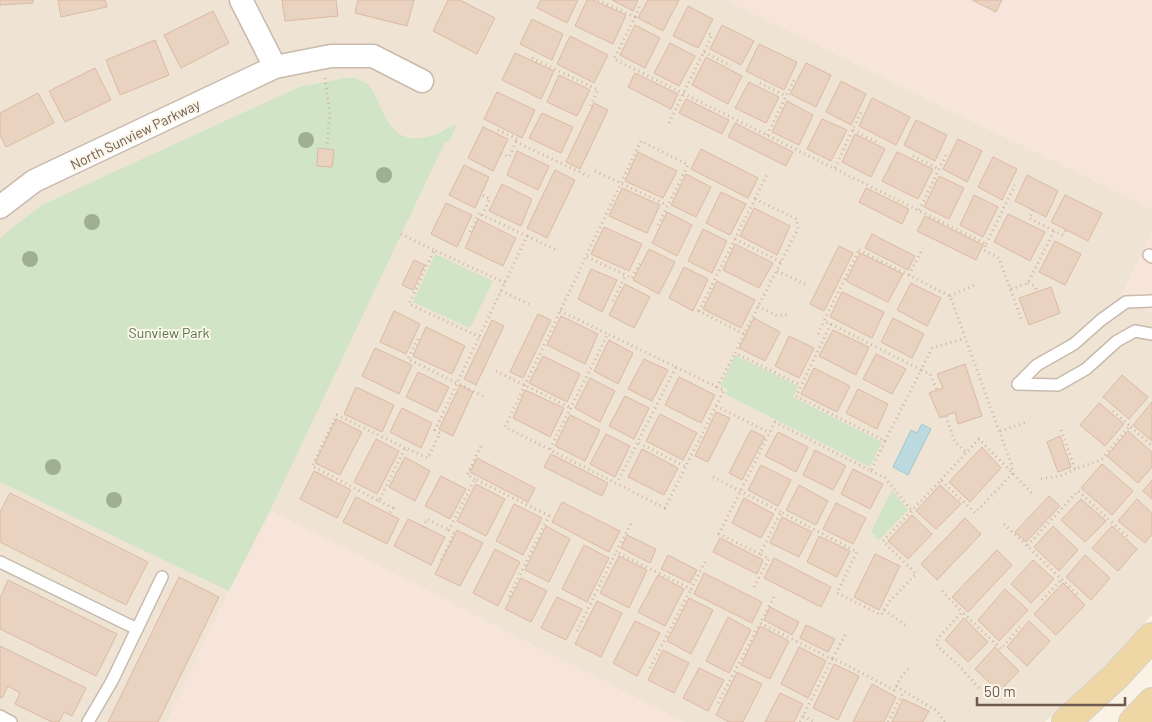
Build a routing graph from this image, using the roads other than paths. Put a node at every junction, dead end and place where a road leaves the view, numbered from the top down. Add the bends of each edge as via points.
1 (241, 0) edge
2 (275, 67) junction
3 (422, 80) dead end
4 (0, 207) edge
5 (1152, 301) edge
6 (1152, 334) edge
7 (0, 562) edge
8 (162, 577) dead end
9 (137, 629) junction
10 (1152, 637) edge
11 (1152, 702) edge
12 (0, 716) edge
13 (11, 722) edge
14 (88, 722) edge
15 (1066, 722) edge
16 (1133, 722) edge

1 - 2 street
2 - 3 street, North Sunview Parkway via 331,56 373,56
2 - 4 street, North Sunview Parkway via 34,181
5 - 6 lane via 1126,302 1074,344 1037,365 1018,384 1058,385 1086,369 1118,341 1135,331
7 - 9 lane
8 - 9 lane
9 - 14 lane
10 - 15 main road
11 - 16 main road
12 - 13 lane

